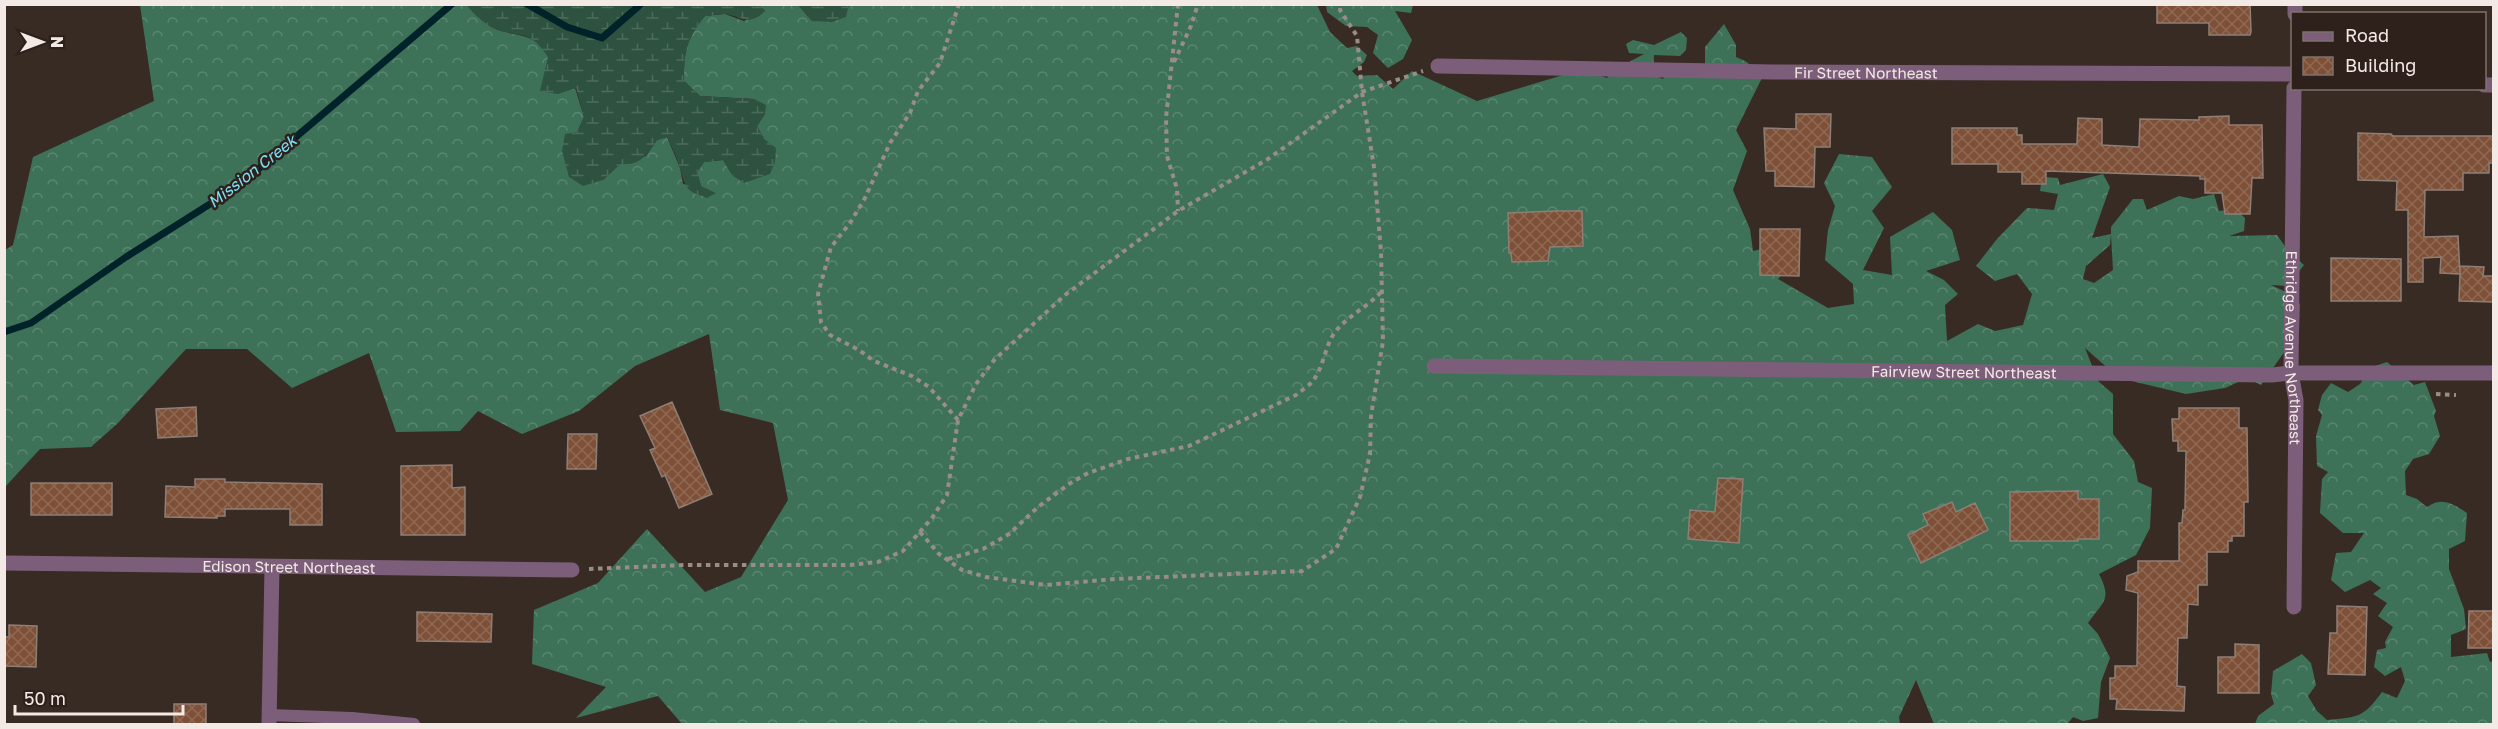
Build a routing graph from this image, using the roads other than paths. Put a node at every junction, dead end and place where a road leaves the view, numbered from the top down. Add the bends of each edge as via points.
1 (1438, 66) road end
2 (2291, 74) edge
3 (2294, 90) edge
4 (1434, 366) dead end
5 (2291, 373) junction
6 (2493, 373) edge
7 (4, 563) edge
8 (272, 567) junction
9 (572, 570) road end
10 (2294, 607) dead end
11 (269, 720) edge
12 (414, 724) edge

1 - 2 street, Fir Street Northeast
3 - 5 street, Ethridge Avenue Northeast
4 - 5 street, Fairview Street Northeast
5 - 6 street, Fairview Street Northeast
5 - 10 street, Ethridge Avenue Northeast via 2296,400
7 - 8 street, Edison Street Northeast
8 - 9 street, Edison Street Northeast
8 - 11 street
11 - 12 lane via 352,718

